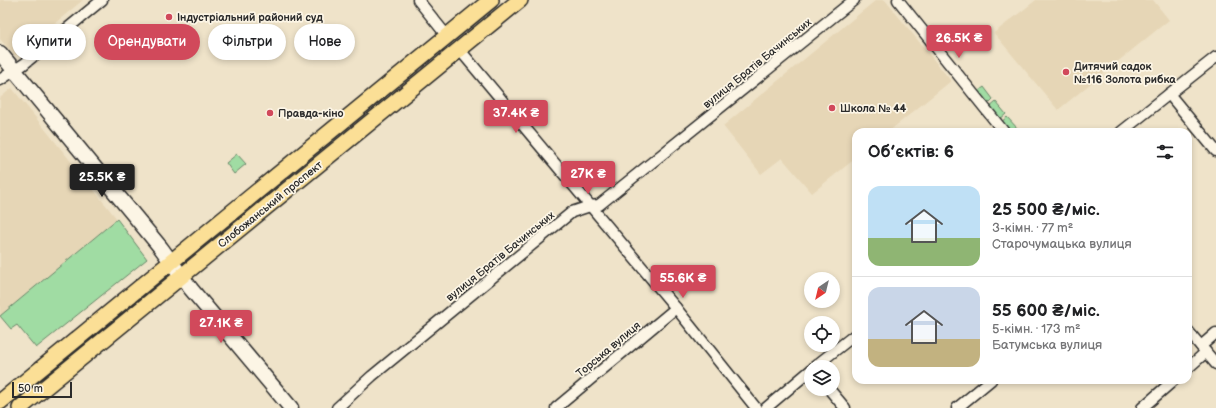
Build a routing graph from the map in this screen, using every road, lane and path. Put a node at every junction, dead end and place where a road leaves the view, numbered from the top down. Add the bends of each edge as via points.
1 (102, 0) edge
2 (418, 0) edge
3 (491, 0) edge
4 (520, 0) edge
5 (854, 0) edge
6 (898, 0) edge
7 (447, 36) junction
8 (459, 49) junction
9 (0, 53) edge
10 (1216, 57) edge
11 (14, 70) junction
12 (0, 80) edge
13 (1169, 94) junction
14 (1001, 128) edge
15 (1125, 128) edge
16 (1216, 151) edge
17 (590, 206) junction
18 (171, 263) junction
19 (182, 276) junction
20 (676, 308) junction
21 (1216, 333) edge
22 (1192, 336) edge
23 (852, 337) edge
24 (1204, 349) junction
25 (823, 360) edge
26 (1192, 363) edge
27 (1216, 364) edge
28 (804, 376) edge
29 (986, 384) edge
30 (1169, 384) edge
31 (835, 396) edge
32 (0, 402) edge
33 (20, 408) edge
34 (291, 408) edge
35 (337, 408) edge
36 (556, 408) edge
37 (756, 408) edge
38 (766, 408) edge
39 (845, 408) edge
40 (957, 408) edge
41 (1142, 408) edge

1 - 11 street
2 - 7 street
3 - 7 main road, Слобожанський проспект
4 - 8 main road, Слобожанський проспект
5 - 17 street, вулиця Братів Бачинських via 599,205
6 - 14 street
7 - 18 main road, Слобожанський проспект
8 - 17 street
8 - 19 main road, Слобожанський проспект
9 - 11 street
10 - 13 street
11 - 12 street
11 - 18 street
13 - 15 street
13 - 16 street
17 - 20 street
17 - 35 street, вулиця Братів Бачинських via 572,212 372,376
18 - 19 street
18 - 32 main road, Слобожанський проспект
19 - 33 main road, Слобожанський проспект
19 - 34 street
20 - 36 street, Торська вулиця
20 - 37 street
21 - 24 street
22 - 24 street
23 - 25 street
24 - 26 street
24 - 27 street
28 - 38 street
29 - 40 street
30 - 41 street
31 - 39 street

